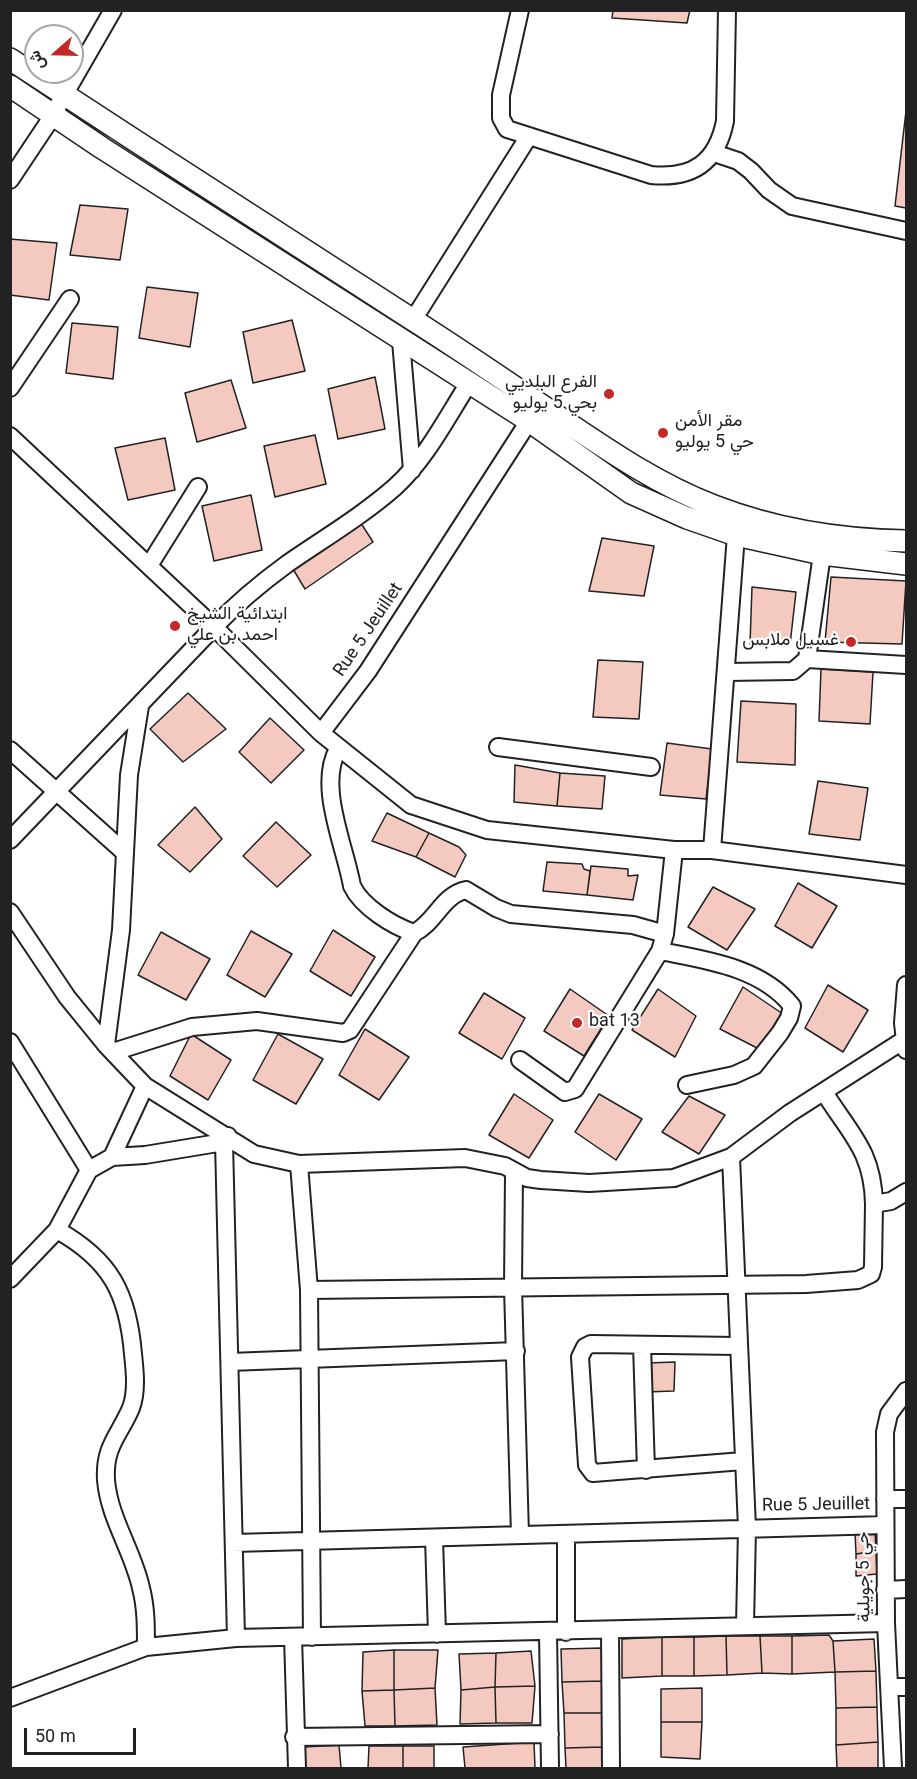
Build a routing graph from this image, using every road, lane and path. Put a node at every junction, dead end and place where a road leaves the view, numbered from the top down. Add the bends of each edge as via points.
1 (113, 10) edge
2 (520, 10) edge
3 (727, 10) edge
4 (10, 59) edge
5 (10, 86) edge
6 (63, 94) junction
7 (52, 114) junction
8 (529, 136) junction
9 (714, 153) junction
10 (10, 180) edge
11 (906, 231) edge
12 (70, 299) dead end
13 (413, 320) junction
14 (401, 341) junction
15 (469, 383) junction
16 (10, 388) edge
17 (528, 421) junction
18 (10, 436) edge
19 (412, 470) junction
20 (198, 487) dead end
21 (736, 535) junction
22 (906, 541) edge
23 (822, 554) junction
24 (150, 564) junction
25 (906, 564) edge
26 (214, 627) junction
27 (807, 659) junction
28 (906, 665) edge
29 (728, 672) junction
30 (140, 706) junction
31 (321, 733) junction
32 (498, 747) dead end
33 (338, 748) junction
34 (10, 750) edge
35 (651, 767) dead end
36 (58, 791) junction
37 (10, 840) edge
38 (123, 850) junction
39 (674, 850) junction
40 (711, 850) junction
41 (906, 875) edge
42 (10, 912) edge
43 (414, 933) junction
44 (665, 934) junction
45 (660, 951) junction
46 (906, 985) edge
47 (10, 1042) edge
48 (905, 1045) edge
49 (109, 1048) junction
50 (520, 1060) dead end
51 (687, 1085) dead end
52 (145, 1086) junction
53 (824, 1092) junction
54 (226, 1139) junction
55 (731, 1156) junction
56 (112, 1157) junction
57 (299, 1164) junction
58 (89, 1170) junction
59 (514, 1173) junction
60 (906, 1192) edge
61 (874, 1204) junction
62 (57, 1230) junction
63 (10, 1279) edge
64 (736, 1284) junction
65 (513, 1287) junction
66 (309, 1290) junction
67 (642, 1345) junction
68 (738, 1346) junction
69 (516, 1351) junction
70 (310, 1360) junction
71 (230, 1362) junction
72 (906, 1390) edge
73 (743, 1461) junction
74 (646, 1470) junction
75 (885, 1499) junction
76 (906, 1499) edge
77 (885, 1525) junction
78 (747, 1528) junction
79 (566, 1534) junction
80 (520, 1535) junction
81 (434, 1538) junction
82 (234, 1542) junction
83 (311, 1542) junction
84 (906, 1589) edge
85 (885, 1590) junction
86 (886, 1623) junction
87 (745, 1626) junction
88 (610, 1631) junction
89 (548, 1632) junction
90 (566, 1632) junction
91 (437, 1634) junction
92 (293, 1637) junction
93 (312, 1637) junction
94 (236, 1638) junction
95 (146, 1647) junction
96 (889, 1687) junction
97 (906, 1687) edge
98 (10, 1698) edge
99 (550, 1734) junction
100 (294, 1737) junction
101 (297, 1768) edge
102 (550, 1768) edge
103 (611, 1768) edge
104 (893, 1768) edge

1 - 6 street
2 - 8 street via 501,95 501,118 507,129
3 - 9 street via 725,121
4 - 6 main road
5 - 7 main road
6 - 7 street
6 - 13 main road
7 - 10 street
7 - 14 main road
8 - 9 street via 659,176 686,174
8 - 13 street
9 - 11 street via 738,161 792,206
12 - 16 street
13 - 22 main road via 628,465 714,506 816,535
14 - 15 main road
14 - 19 street
15 - 17 main road
15 - 19 street
17 - 21 main road via 630,493
17 - 31 street, Rue 5 Jeuillet via 388,641
18 - 24 street
19 - 26 street via 371,507 237,604
20 - 24 street
21 - 23 main road
21 - 29 street
23 - 25 main road
23 - 27 street
24 - 26 street
26 - 30 street
26 - 31 street
27 - 28 street
27 - 29 street via 793,671
29 - 40 street
30 - 36 street
30 - 38 street
31 - 33 street
32 - 35 street
33 - 39 street via 411,805 487,830
33 - 43 street via 333,758 330,792 352,886 356,895 399,928
34 - 36 street
36 - 37 street
36 - 38 street
38 - 49 street via 121,930
39 - 40 street
39 - 44 street
40 - 41 street
42 - 49 street via 41,962
43 - 44 street via 426,927 444,902 466,890 511,914 633,925
43 - 49 street via 350,1030 342,1033 246,1022 192,1027
44 - 45 street
45 - 50 street via 575,1089 566,1092
45 - 51 street via 732,966 779,992 792,1006 780,1033 754,1066 734,1075
46 - 48 street
47 - 58 street
48 - 53 street
49 - 52 street
52 - 54 street
52 - 56 street
53 - 55 street
53 - 61 street via 868,1161
54 - 56 street via 145,1155
54 - 57 street via 254,1154
54 - 71 street
55 - 59 street via 674,1178 634,1183 541,1180
55 - 64 street
56 - 58 street
57 - 59 street via 465,1158 505,1166
57 - 66 street
58 - 62 street
59 - 65 street
60 - 61 street via 891,1201
61 - 64 street via 873,1267 866,1279
62 - 63 street
62 - 95 street via 95,1256 126,1304 135,1385 131,1408 114,1437 106,1463 106,1481 141,1587
64 - 65 street
64 - 68 street
65 - 66 street
65 - 69 street
66 - 70 street
67 - 68 street
67 - 74 street
67 - 74 street via 591,1344 580,1357 590,1470 597,1474
68 - 73 street
69 - 70 street
69 - 80 street
70 - 71 street
70 - 83 street
71 - 82 street
72 - 75 street, حي 5 جويلية via 889,1414 885,1432
73 - 74 street
73 - 78 street
75 - 76 street, Rue 5 Jeuillet
75 - 77 street, حي 5 جويلية
77 - 78 street, Rue 5 Jeuillet
77 - 85 street, حي 5 جويلية
78 - 79 street, Rue 5 Jeuillet
78 - 87 street
79 - 80 street, Rue 5 Jeuillet
79 - 90 street
80 - 81 street, Rue 5 Jeuillet
81 - 83 street, Rue 5 Jeuillet
81 - 91 street
82 - 83 street, Rue 5 Jeuillet
82 - 94 street
83 - 93 street
84 - 85 street
85 - 86 street, حي 5 جويلية
86 - 87 street
86 - 96 street, حي 5 جويلية
87 - 88 street
88 - 90 street
88 - 103 street
89 - 90 street
89 - 91 street
89 - 99 street
91 - 93 street
92 - 93 street
92 - 94 street
92 - 100 street
94 - 95 street
95 - 98 street
96 - 97 street
96 - 104 street, حي 5 جويلية
99 - 100 street
99 - 102 street
100 - 101 street

